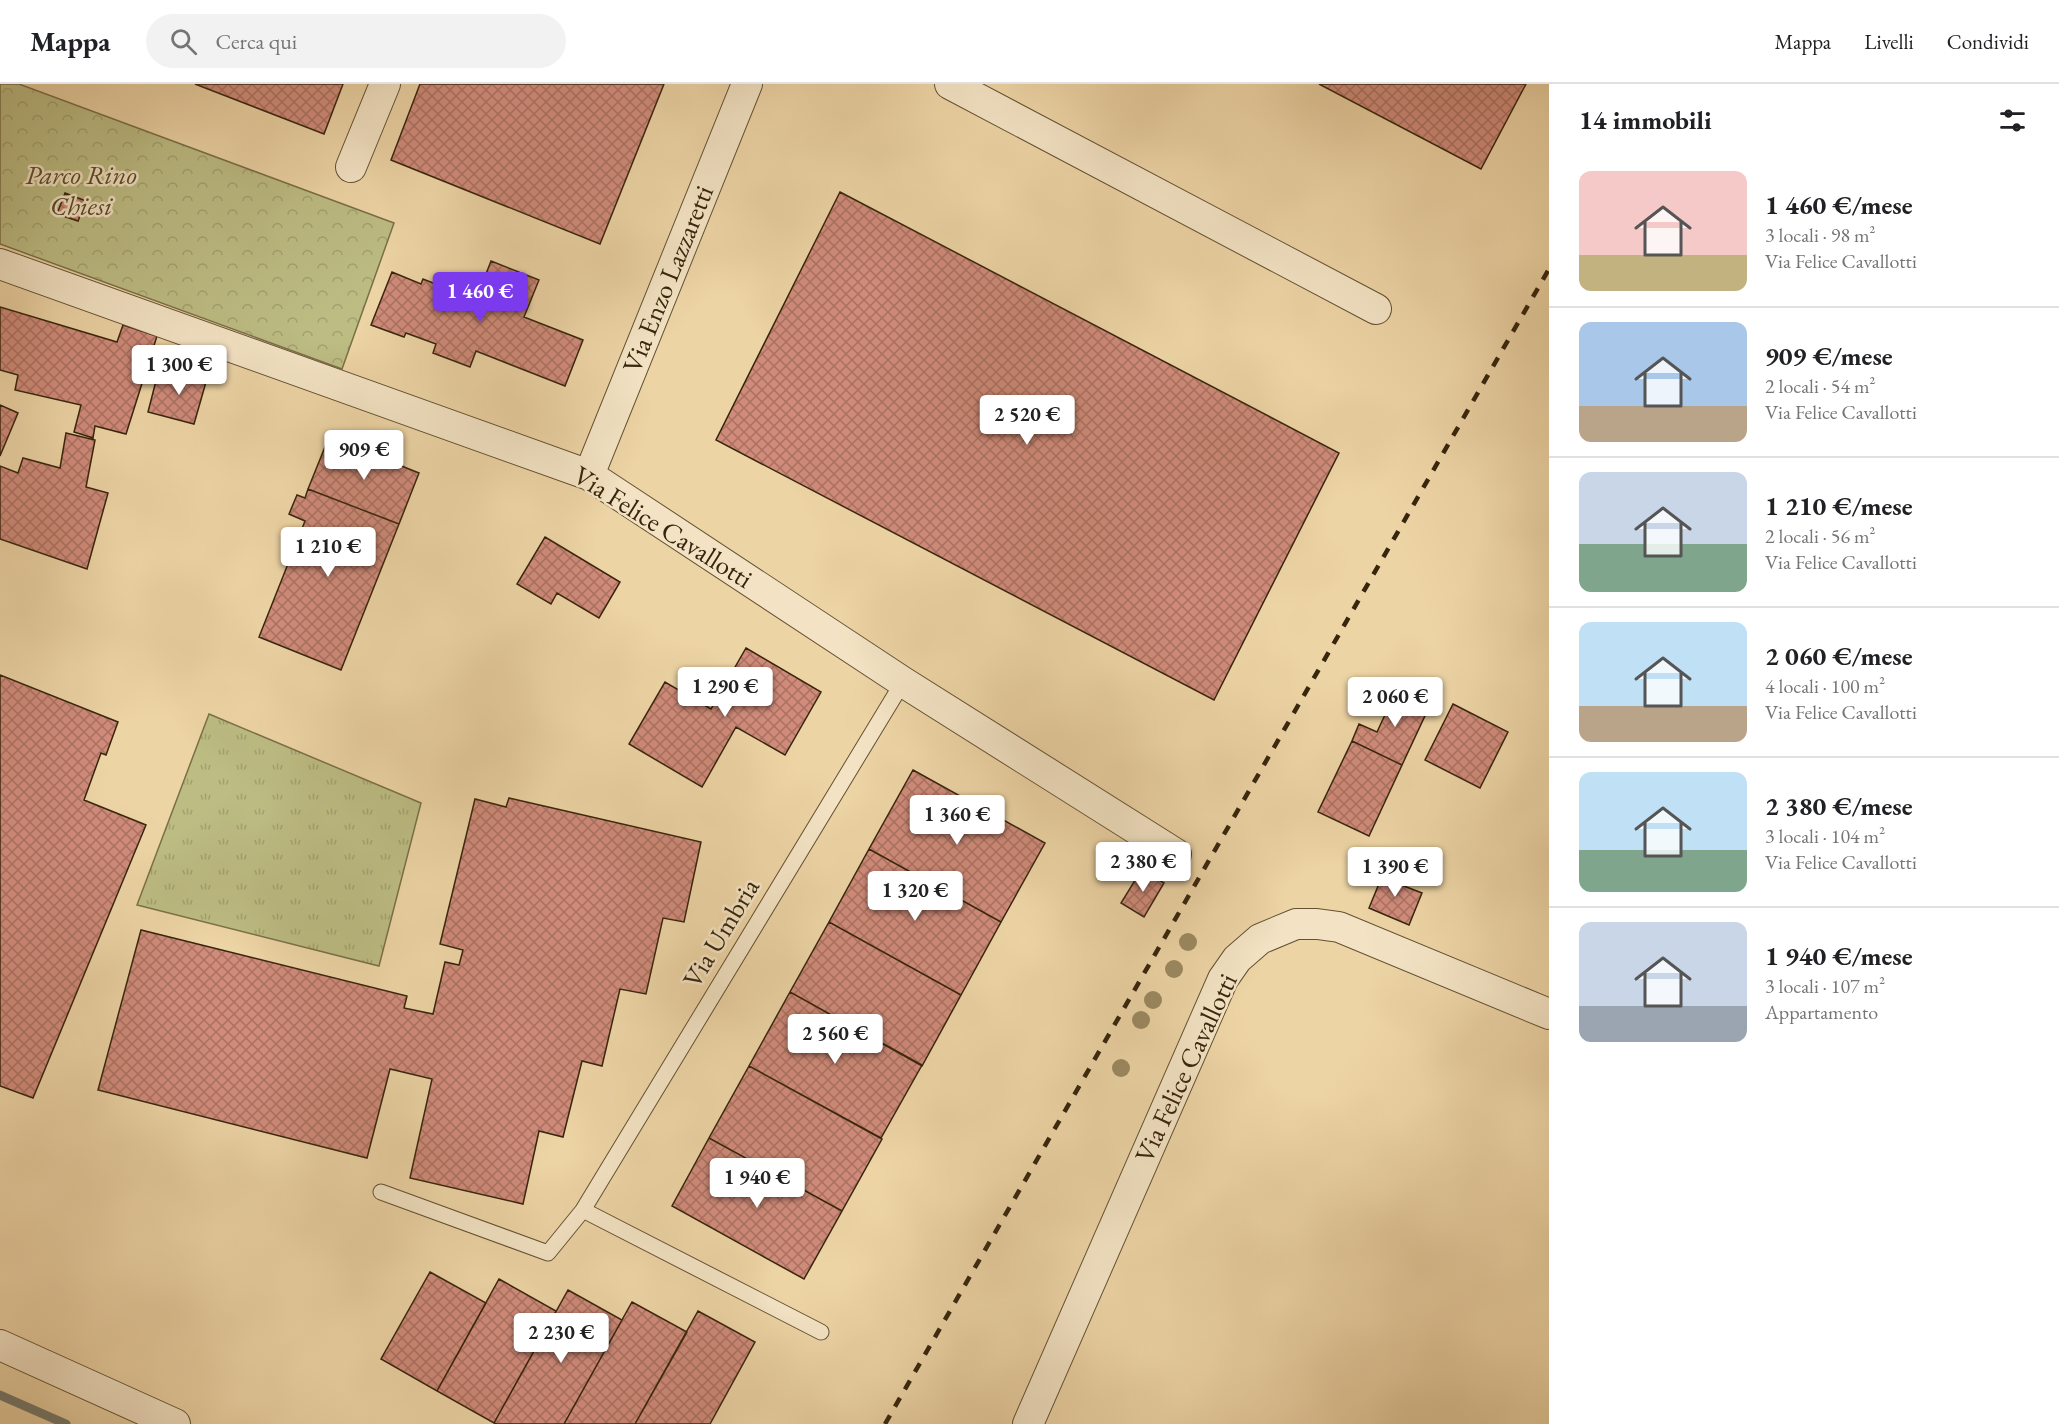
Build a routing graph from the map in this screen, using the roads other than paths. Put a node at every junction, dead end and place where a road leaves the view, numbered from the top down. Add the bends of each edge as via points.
1 (385, 84) edge
2 (747, 84) edge
3 (950, 84) edge
4 (351, 167) dead end
5 (0, 264) edge
6 (1376, 309) dead end
7 (589, 475) junction
8 (903, 682) junction
9 (1176, 854) dead end
10 (1549, 1014) edge
11 (381, 1192) dead end
12 (583, 1210) junction
13 (821, 1332) dead end
14 (0, 1345) edge
15 (175, 1424) edge
16 (1028, 1424) edge

1 - 4 street
2 - 7 street, Via Enzo Lazzaretti
3 - 6 street
5 - 7 street, Via Felice Cavallotti
7 - 8 street, Via Felice Cavallotti
8 - 9 street, Via Felice Cavallotti
8 - 12 lane, Via Umbria
10 - 16 street, Via Felice Cavallotti via 1339,927 1296,924 1260,939 1237,958 1218,990
11 - 12 lane, Via Umbria via 548,1253
12 - 13 lane
14 - 15 street

